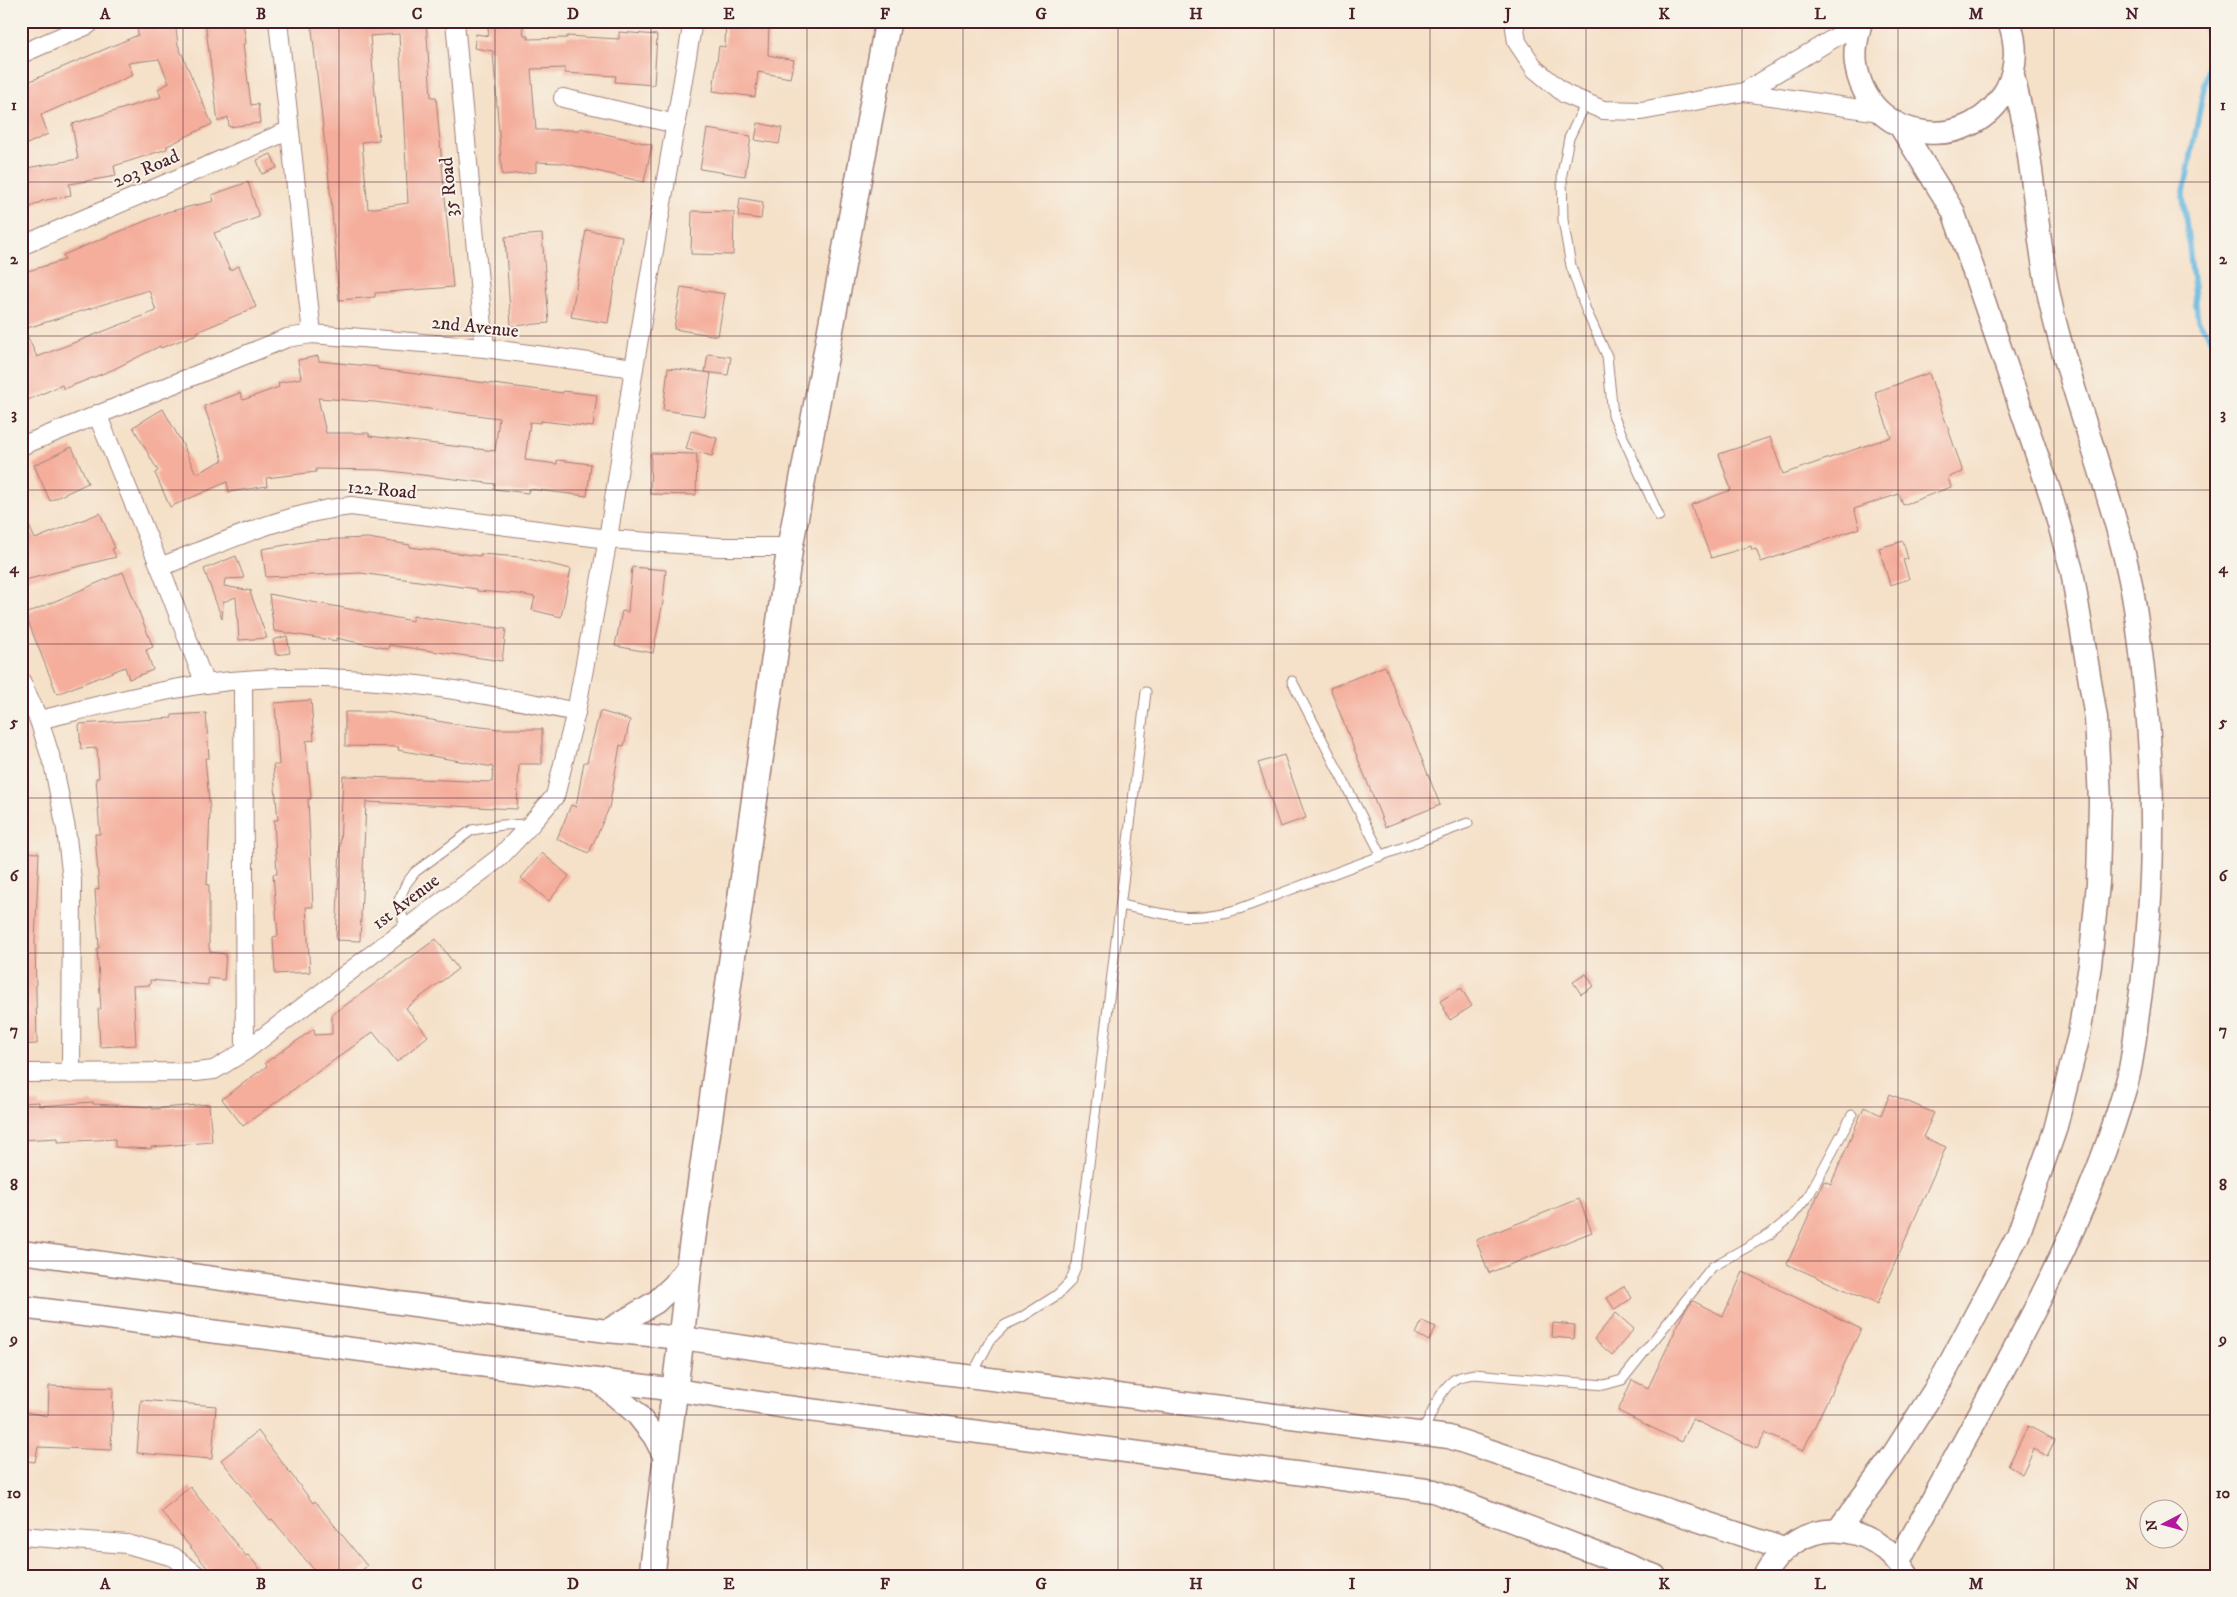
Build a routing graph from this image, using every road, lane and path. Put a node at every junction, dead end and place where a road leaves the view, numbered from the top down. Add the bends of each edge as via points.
1 (92, 21) edge
2 (278, 21) edge
3 (455, 21) edge
4 (693, 21) edge
5 (888, 21) edge
6 (1514, 21) edge
7 (1861, 21) edge
8 (2010, 22) edge
9 (21, 54) edge
10 (2013, 76) junction
11 (1744, 92) junction
12 (563, 98) dead end
13 (1586, 103) junction
14 (1880, 112) junction
15 (676, 124) junction
16 (1900, 126) junction
17 (288, 131) junction
18 (21, 246) edge
19 (312, 334) junction
20 (485, 348) junction
21 (634, 368) junction
22 (97, 414) junction
23 (21, 446) edge
24 (1659, 516) dead end
25 (608, 539) junction
26 (790, 547) junction
27 (160, 567) junction
28 (21, 681) edge
29 (243, 681) junction
30 (1292, 681) dead end
31 (205, 684) junction
32 (1146, 692) dead end
33 (576, 712) junction
34 (39, 720) junction
35 (1468, 823) dead end
36 (532, 824) junction
37 (1382, 856) junction
38 (1121, 905) junction
39 (405, 929) junction
40 (245, 1051) junction
41 (21, 1073) edge
42 (72, 1074) junction
43 (1852, 1115) dead end
44 (21, 1252) edge
45 (689, 1265) junction
46 (21, 1307) edge
47 (607, 1331) junction
48 (682, 1338) junction
49 (972, 1376) junction
50 (598, 1380) junction
51 (676, 1390) junction
52 (1422, 1433) junction
53 (666, 1459) junction
54 (1838, 1530) junction
55 (21, 1536) edge
56 (1784, 1549) junction
57 (1904, 1568) edge
58 (198, 1576) edge
59 (652, 1576) edge
60 (1655, 1576) edge
61 (1764, 1576) edge

1 - 9 street
2 - 17 street
3 - 20 street, 35 Road
4 - 15 street, 1st Avenue
5 - 26 main road
6 - 13 street via 1517,42 1535,69 1565,94
7 - 11 street
7 - 14 street via 1855,46 1856,70 1865,93
8 - 10 street via 2016,49
10 - 16 street via 2000,101 1980,120 1955,132 1927,134
10 - 57 street via 2025,127 2042,260 2055,321 2126,559 2139,632 2148,715 2152,882 2144,973 2128,1080 2096,1172 2055,1270 1924,1512
11 - 13 street via 1641,111 1603,110
11 - 14 street
12 - 15 street
13 - 24 lane via 1569,138 1562,174 1563,220 1571,266 1607,356 1613,415
14 - 16 street
15 - 21 street, 1st Avenue
16 - 54 street via 1953,211 2045,478 2072,571 2096,718 2100,801 2098,883 2079,1035 2055,1130 2018,1235 1940,1380 1889,1460
17 - 18 street, 203 Road
17 - 19 street
19 - 20 street, 2nd Avenue
19 - 22 street, 2nd Avenue via 287,338
20 - 21 street, 2nd Avenue
21 - 25 street, 1st Avenue
22 - 23 street, 2nd Avenue
22 - 27 street
25 - 26 street, 122 Road via 719,547
25 - 27 street, 122 Road via 351,506 319,509 278,522
25 - 33 street, 1st Avenue
26 - 45 main road
27 - 31 street
28 - 34 street
29 - 31 street
29 - 33 street via 294,678 366,680 453,690
29 - 40 street
30 - 37 lane
31 - 34 street
32 - 38 lane
33 - 36 street, 1st Avenue via 555,796
34 - 42 street via 54,768 72,880
35 - 37 lane
36 - 39 street, 1st Avenue via 499,858
36 - 39 lane via 472,830 415,872 399,900
37 - 38 lane via 1215,916 1175,917
38 - 49 lane via 1077,1264 1070,1282 1057,1295 1005,1325 991,1339
39 - 40 street, 1st Avenue
40 - 42 street, 1st Avenue via 214,1070
41 - 42 street, 1st Avenue
43 - 52 lane via 1809,1195 1791,1217 1770,1234 1712,1267 1622,1380 1604,1385 1474,1374 1465,1376 1455,1379 1445,1390
44 - 47 street
45 - 47 street via 656,1302
45 - 48 main road
46 - 50 street
47 - 48 street
48 - 49 street
48 - 51 main road
49 - 52 street
50 - 51 street
50 - 53 street via 636,1413 654,1436
51 - 53 main road
51 - 60 street via 1434,1491
52 - 56 street via 1449,1437
53 - 59 main road
54 - 56 street via 1800,1538
54 - 57 street via 1861,1534 1882,1545
55 - 58 street via 127,1544 174,1556
56 - 61 street

